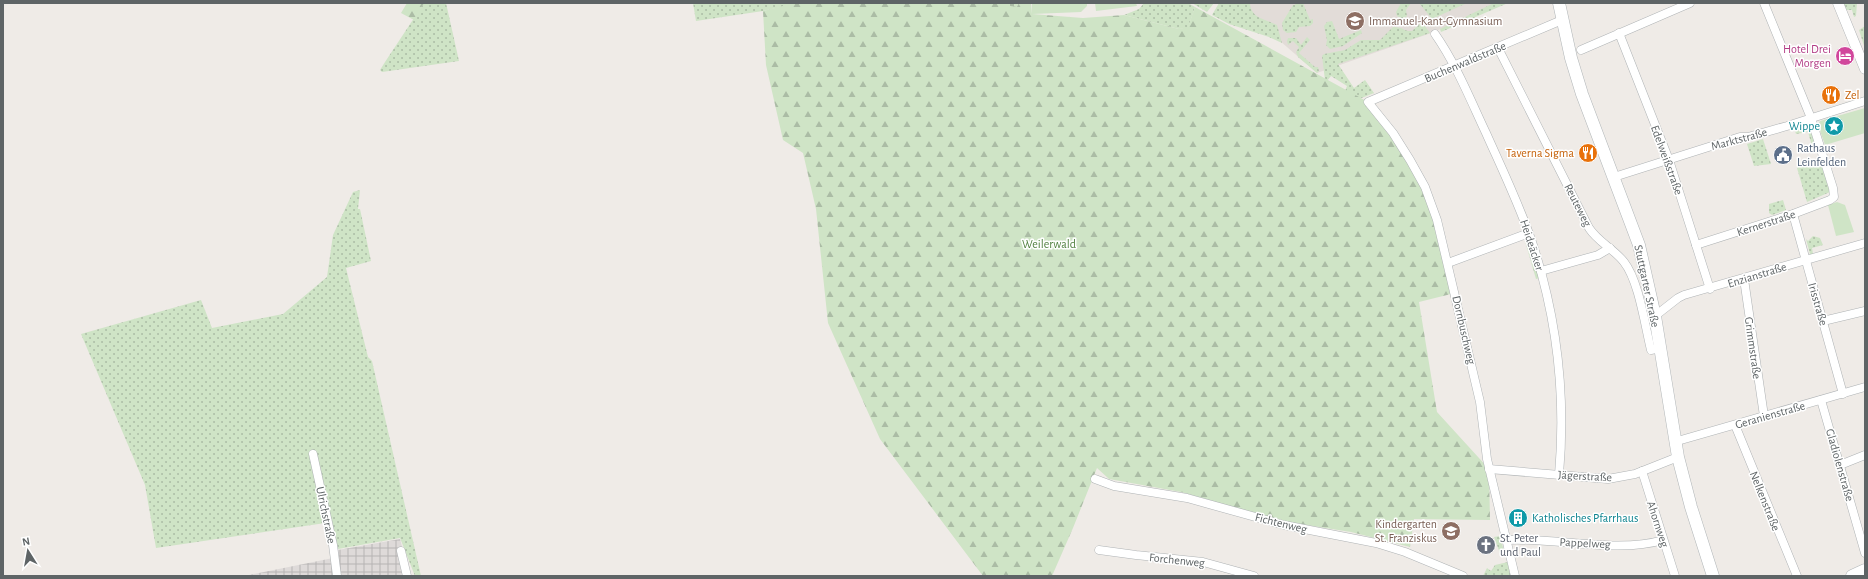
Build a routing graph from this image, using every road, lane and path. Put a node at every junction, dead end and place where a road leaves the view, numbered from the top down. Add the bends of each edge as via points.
1 (1559, 3) edge
2 (1690, 3) edge
3 (1764, 3) edge
4 (1838, 3) edge
5 (1562, 20) junction
6 (1619, 33) junction
7 (1434, 34) dead end
8 (1498, 48) junction
9 (1581, 50) dead end
10 (1455, 66) junction
11 (1865, 69) edge
12 (1865, 101) edge
13 (1368, 102) joint
14 (1811, 118) junction
15 (1669, 160) junction
16 (1614, 177) junction
17 (1793, 214) junction
18 (1529, 233) junction
19 (1865, 243) edge
20 (1696, 245) junction
21 (1610, 248) junction
22 (1806, 260) junction
23 (1448, 263) junction
24 (1541, 271) junction
25 (1744, 279) junction
26 (1710, 289) junction
27 (1865, 311) edge
28 (1655, 316) junction
29 (1823, 321) junction
30 (1660, 348) junction
31 (1865, 387) edge
32 (1843, 394) junction
33 (1821, 400) junction
34 (1764, 416) junction
35 (1735, 425) junction
36 (1674, 442) junction
37 (313, 454) dead end
38 (1865, 455) edge
39 (1678, 457) junction
40 (1840, 465) junction
41 (1489, 469) junction
42 (1642, 471) junction
43 (1559, 475) junction
44 (1095, 479) dead end
45 (1861, 525) edge
46 (1506, 540) junction
47 (1664, 540) junction
48 (1099, 550) dead end
49 (401, 551) dead end
50 (1865, 553) edge
51 (1865, 570) edge
52 (337, 576) edge
53 (407, 576) edge
54 (1254, 576) edge
55 (1463, 576) edge
56 (1515, 576) edge
57 (1675, 576) edge
58 (1713, 576) edge
59 (1797, 576) edge
60 (1852, 576) edge

1 - 5 main road, Stuttgarter Straße
2 - 6 street
3 - 14 street
4 - 11 street
5 - 8 street, Buchenwaldstraße
5 - 16 main road, Stuttgarter Straße via 1582,94
6 - 9 street
6 - 15 street, Edelweißstraße
7 - 10 street, Heideäcker
8 - 10 street, Buchenwaldstraße
8 - 21 street, Reuteweg via 1589,228 1596,238
10 - 13 street, Buchenwaldstraße
10 - 18 street, Heideäcker
12 - 14 street, Marktstraße
13 - 23 street, Dornbuschweg via 1418,172 1433,207
14 - 15 street, Marktstraße via 1748,137 1740,136
14 - 17 street, Kernerstraße via 1834,196 1827,202
15 - 16 street, Marktstraße
15 - 20 street, Edelweißstraße
16 - 28 main road, Stuttgarter Straße via 1639,245
17 - 20 street, Kernerstraße
17 - 22 street, Irisstraße
18 - 23 street
18 - 24 street, Heideäcker
19 - 22 street, Enzianstraße
20 - 26 street, Edelweißstraße
21 - 24 street via 1598,255
21 - 30 street, Reuteweg via 1632,275 1651,350
22 - 25 street, Enzianstraße
22 - 29 street, Irisstraße
23 - 41 street, Dornbuschweg via 1480,402
24 - 43 street, Heideäcker via 1554,326 1561,380 1563,427
25 - 26 street, Enzianstraße
25 - 34 street, Grimmstraße
26 - 28 street, Enzianstraße via 1678,298
27 - 29 street
28 - 30 main road, Stuttgarter Straße
29 - 32 street, Irisstraße
30 - 36 main road, Stuttgarter Straße
31 - 32 street, Geranienstraße
32 - 33 street, Geranienstraße
33 - 34 street, Geranienstraße
33 - 40 street, Gladiolenstraße
34 - 35 street, Geranienstraße
35 - 36 street, Geranienstraße
35 - 59 street, Nelkenstraße
36 - 39 main road, Stuttgarter Straße
37 - 52 street, Ulrichstraße via 333,545
38 - 40 street
39 - 42 street, Jägerstraße
39 - 58 main road, Stuttgarter Straße
40 - 45 street, Gladiolenstraße
41 - 43 street, Jägerstraße
41 - 46 street, Dornbuschweg
42 - 43 street, Jägerstraße via 1608,479
42 - 47 street, Ahornweg
44 - 55 street, Fichtenweg via 1114,486 1187,498 1284,525 1376,543
45 - 50 street, Gladiolenstraße
46 - 47 street, Pappelweg via 1639,545
46 - 56 street, Dornbuschweg
47 - 57 street, Ahornweg
48 - 54 street, Forchenweg via 1203,562
49 - 53 street
51 - 60 main road

